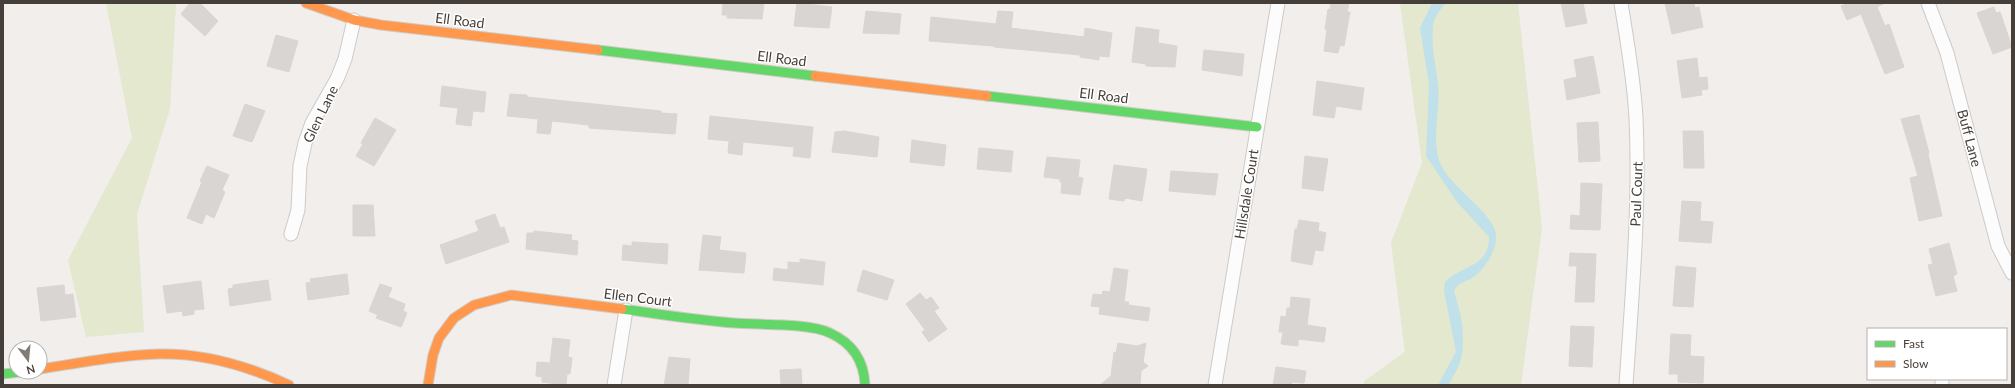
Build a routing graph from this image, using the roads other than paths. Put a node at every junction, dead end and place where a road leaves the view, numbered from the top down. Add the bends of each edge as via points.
1 (306, 3) edge
2 (1278, 3) edge
3 (1621, 3) edge
4 (1928, 3) edge
5 (354, 20) junction
6 (1257, 127) junction
7 (291, 234) dead end
8 (2012, 273) edge
9 (626, 310) junction
10 (48, 368) edge
11 (288, 385) edge
12 (428, 385) edge
13 (614, 385) edge
14 (865, 385) edge
15 (1215, 385) edge
16 (1626, 385) edge

1 - 5 street, Ell Road
2 - 6 street, Hillsdale Court
3 - 16 street, Paul Court via 1636,116 1637,162
4 - 8 street, Buff Lane via 1947,54 1998,246
5 - 6 street, Ell Road
5 - 7 street, Glen Lane via 345,59 337,79 312,123 305,143 300,166 298,210
6 - 15 street, Hillsdale Court
9 - 12 street, Ellen Court via 511,295 475,302 449,322 440,336 434,351
9 - 13 street
9 - 14 street, Ellen Court via 733,324 827,331 847,341 857,354 863,368
10 - 11 street via 141,355 172,354 238,365 271,376

